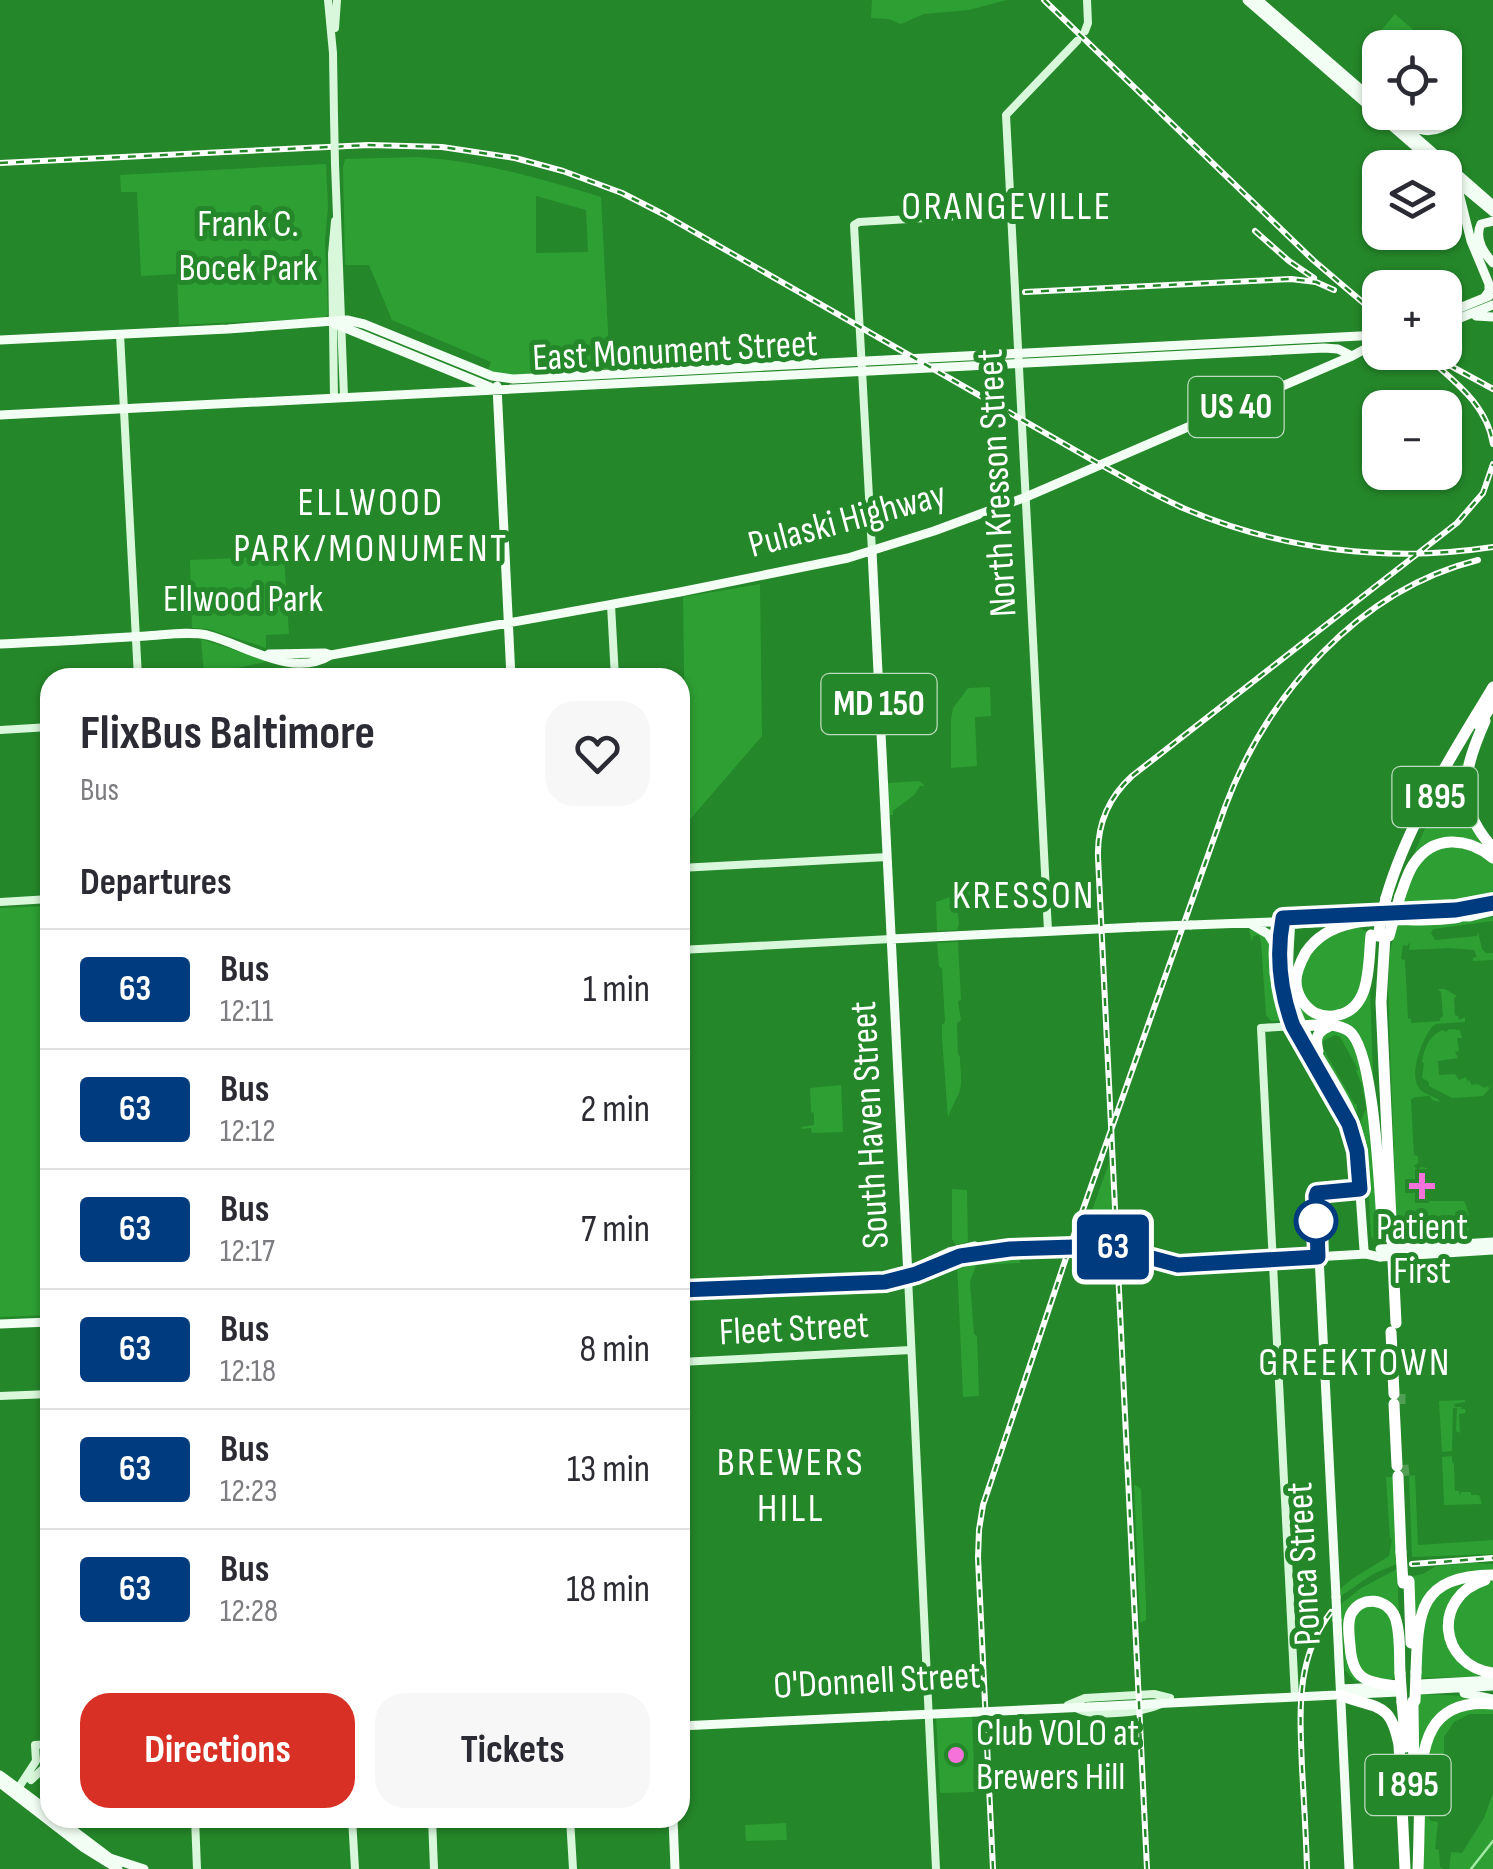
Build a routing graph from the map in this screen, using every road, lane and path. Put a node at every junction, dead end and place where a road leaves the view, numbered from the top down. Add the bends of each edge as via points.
1 (328, 0) edge
2 (337, 0) edge
3 (1088, 0) edge
4 (1247, 0) edge
5 (1258, 0) edge
6 (1085, 31) dead end
7 (1077, 41) dead end
8 (333, 53) junction
9 (1362, 90) edge
10 (1407, 130) edge
11 (1420, 150) edge
12 (1426, 150) edge
13 (1463, 178) joint
14 (1462, 183) edge
15 (1493, 195) edge
16 (1462, 198) edge
17 (1493, 208) edge
18 (1010, 212) junction
19 (1493, 221) edge
20 (1493, 263) edge
21 (1489, 296) edge
22 (1493, 306) edge
23 (1462, 307) edge
24 (1468, 316) junction
25 (1493, 317) edge
26 (1462, 318) edge
27 (338, 323) junction
28 (120, 334) junction
29 (1362, 339) edge
30 (0, 340) edge
31 (1362, 350) edge
32 (1362, 353) edge
33 (1352, 356) junction
34 (1018, 359) junction
35 (860, 367) junction
36 (498, 384) junction
37 (339, 398) junction
38 (124, 408) junction
39 (0, 414) edge
40 (1026, 497) junction
41 (872, 551) junction
42 (611, 605) junction
43 (509, 624) junction
44 (136, 637) junction
45 (0, 644) edge
46 (256, 652) junction
47 (331, 655) junction
48 (294, 659) junction
49 (138, 668) edge
50 (511, 668) edge
51 (614, 668) edge
52 (1493, 687) edge
53 (1493, 704) edge
54 (40, 728) edge
55 (0, 730) edge
56 (1493, 848) edge
57 (886, 857) junction
58 (1493, 858) edge
59 (690, 867) edge
60 (1390, 898) junction
61 (40, 900) edge
62 (0, 902) edge
63 (1493, 903) edge
64 (1493, 911) edge
65 (1459, 918) junction
66 (1284, 921) junction
67 (1246, 922) junction
68 (1048, 931) junction
69 (1381, 936) junction
70 (891, 938) junction
71 (690, 949) edge
72 (1280, 956) junction
73 (1298, 1026) junction
74 (1332, 1026) junction
75 (1318, 1052) junction
76 (1362, 1188) junction
77 (1493, 1242) edge
78 (1388, 1250) junction
79 (1493, 1250) edge
80 (1366, 1254) junction
81 (1318, 1257) junction
82 (1274, 1260) junction
83 (1190, 1264) junction
84 (908, 1274) junction
85 (690, 1289) edge
86 (40, 1322) edge
87 (0, 1324) edge
88 (911, 1350) junction
89 (690, 1361) edge
90 (40, 1394) edge
91 (0, 1396) edge
92 (1493, 1576) edge
93 (1339, 1668) junction
94 (1466, 1682) junction
95 (1371, 1687) junction
96 (1408, 1687) junction
97 (1480, 1687) junction
98 (1493, 1689) edge
99 (1431, 1690) junction
100 (1340, 1692) junction
101 (1295, 1694) junction
102 (1166, 1700) junction
103 (1069, 1705) junction
104 (929, 1710) junction
105 (690, 1723) edge
106 (40, 1745) edge
107 (36, 1761) junction
108 (40, 1763) edge
109 (40, 1770) edge
110 (0, 1775) edge
111 (0, 1783) edge
112 (18, 1792) junction
113 (40, 1806) edge
114 (40, 1811) edge
115 (60, 1828) edge
116 (70, 1828) edge
117 (195, 1828) edge
118 (353, 1828) edge
119 (432, 1828) edge
120 (570, 1828) edge
121 (673, 1828) edge
122 (118, 1869) edge
123 (144, 1869) edge
124 (197, 1869) edge
125 (355, 1869) edge
126 (434, 1869) edge
127 (572, 1869) edge
128 (675, 1869) edge
129 (936, 1869) edge
130 (1349, 1869) edge
131 (1412, 1869) edge

1 - 8 street
2 - 8 street
3 - 6 street
4 - 11 main road
5 - 9 main road
7 - 18 street, North Kresson Street via 1006,115
8 - 27 street, bridge
10 - 12 main road
13 - 15 main road
13 - 17 main road
14 - 17 main road
16 - 21 main road
18 - 34 street, North Kresson Street
18 - 35 street via 854,225
19 - 20 main road via 1481,224 1478,234
21 - 23 main road
22 - 24 main road
24 - 25 main road
24 - 26 main road
27 - 28 main road
27 - 36 main road via 364,324
27 - 37 street
28 - 30 main road
28 - 38 street
29 - 34 main road, East Monument Street
31 - 33 main road, Pulaski Highway / US 40
32 - 33 main road, Pulaski Highway / US 40
33 - 34 main road, East Monument Street via 1324,348
33 - 40 main road, Pulaski Highway / US 40
34 - 35 main road, East Monument Street
34 - 40 street, North Kresson Street
35 - 36 main road, East Monument Street
35 - 41 street
36 - 37 main road, East Monument Street
36 - 43 main road
37 - 38 main road, East Monument Street
38 - 39 main road, East Monument Street
38 - 44 street
40 - 41 main road, Pulaski Highway / US 40
40 - 68 street, North Kresson Street
41 - 42 main road, Pulaski Highway / US 40
41 - 57 main road, MD 150
42 - 43 main road, Pulaski Highway / US 40
42 - 51 street
43 - 47 main road, Pulaski Highway / US 40
43 - 50 main road
44 - 45 main road, US 40
44 - 46 main road, US 40 via 203,634
44 - 49 street
46 - 48 main road, US 40
46 - 48 main road, US 40 via 270,664
47 - 48 main road, Pulaski Highway / US 40
47 - 48 main road, Pulaski Highway / US 40
52 - 60 highway, I 895 via 1412,828
53 - 56 highway via 1466,789 1471,819
53 - 60 highway, I 895 via 1420,826
54 - 55 street
57 - 59 street
57 - 70 main road, South Haven Street / MD 150
58 - 60 highway via 1466,842 1433,847
60 - 69 highway, I 895, bridge
61 - 62 street
63 - 66 main road
64 - 65 main road
65 - 66 main road
65 - 69 highway via 1357,923 1324,934 1298,969 1300,999 1323,1015 1351,1010
66 - 67 main road
66 - 72 main road
66 - 73 main road
67 - 68 main road, bridge
67 - 72 main road via 1273,938
68 - 70 main road
69 - 78 highway, I 895
69 - 78 highway, I 895 via 1374,998
70 - 71 street
70 - 84 main road, South Haven Street
72 - 73 main road via 1282,991
73 - 74 highway
73 - 75 main road
73 - 76 main road via 1349,1124
73 - 82 street via 1261,1028
74 - 75 highway via 1318,1034
74 - 78 highway via 1352,1033 1360,1047
75 - 76 main road via 1356,1122
76 - 78 main road via 1368,1239
76 - 80 main road
76 - 81 main road, Ponca Street via 1317,1193
77 - 78 main road
78 - 79 main road
78 - 80 main road
78 - 96 highway, I 895, bridge
80 - 81 main road
81 - 82 main road
81 - 93 main road, Ponca Street, bridge
82 - 83 main road
82 - 101 street
83 - 84 main road via 1146,1262 1096,1245 994,1250
83 - 84 main road via 1089,1240 964,1248
84 - 85 main road via 885,1282
84 - 88 street, South Haven Street
86 - 87 main road
88 - 89 street, Fleet Street
88 - 104 street, South Haven Street
90 - 91 street
92 - 96 highway via 1454,1582 1430,1596 1418,1623
92 - 98 highway via 1461,1593 1448,1626 1463,1661
93 - 95 main road via 1350,1681
93 - 100 main road, Ponca Street
94 - 96 main road, O'Donnell Street
94 - 97 main road
94 - 98 main road, O'Donnell Street
95 - 96 main road, O'Donnell Street
95 - 100 main road, O'Donnell Street
96 - 96 highway via 1365,1680 1353,1666 1349,1620 1362,1603 1382,1603 1394,1616
96 - 99 main road, O'Donnell Street
96 - 100 main road, O'Donnell Street
96 - 131 highway, I 895
96 - 131 highway, I 895 via 1414,1720
97 - 98 main road, O'Donnell Street
97 - 99 main road, O'Donnell Street
98 - 99 main road
98 - 131 highway via 1451,1710 1429,1734
100 - 101 main road, O'Donnell Street
100 - 130 main road, Ponca Street
100 - 131 highway via 1379,1706 1395,1726
101 - 102 main road, O'Donnell Street
102 - 103 street, O'Donnell Street via 1154,1694
102 - 103 street, O'Donnell Street via 1135,1712 1085,1713
102 - 105 main road, O'Donnell Street, bridge
103 - 104 street, O'Donnell Street
104 - 129 street, South Haven Street
106 - 107 street
107 - 108 street
107 - 112 street
109 - 112 street
110 - 112 main road
111 - 112 main road
112 - 113 main road
112 - 114 main road
115 - 122 main road
116 - 123 main road via 112,1859
117 - 124 street
118 - 125 street
119 - 126 street
120 - 127 street
121 - 128 main road

